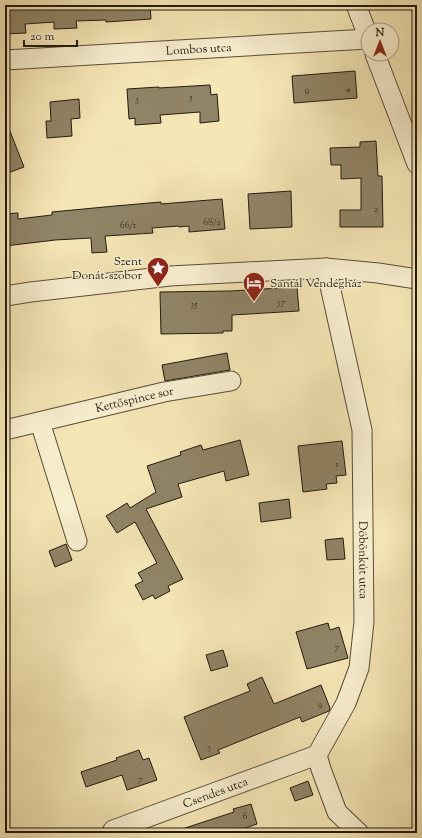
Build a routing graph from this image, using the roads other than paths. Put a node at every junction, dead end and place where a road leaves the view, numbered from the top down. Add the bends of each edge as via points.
1 (356, 5) edge
2 (363, 22) edge
3 (360, 39) edge
4 (5, 60) edge
5 (378, 62) edge
6 (417, 164) edge
7 (326, 268) junction
8 (417, 279) edge
9 (5, 296) edge
10 (231, 381) dead end
11 (40, 422) junction
12 (5, 430) edge
13 (77, 541) dead end
14 (317, 756) junction
15 (113, 830) dead end
16 (359, 833) edge

1 - 2 street
3 - 4 street, Lombos utca
5 - 6 street
7 - 8 street
7 - 9 street via 170,276
7 - 14 street, Döbönkút utca via 362,430 364,622 359,668 346,703
10 - 11 street, Kettőspince sor via 164,392
11 - 12 street, Kettőspince sor
11 - 13 street
14 - 15 street, Csendes utca
14 - 16 street via 337,812

